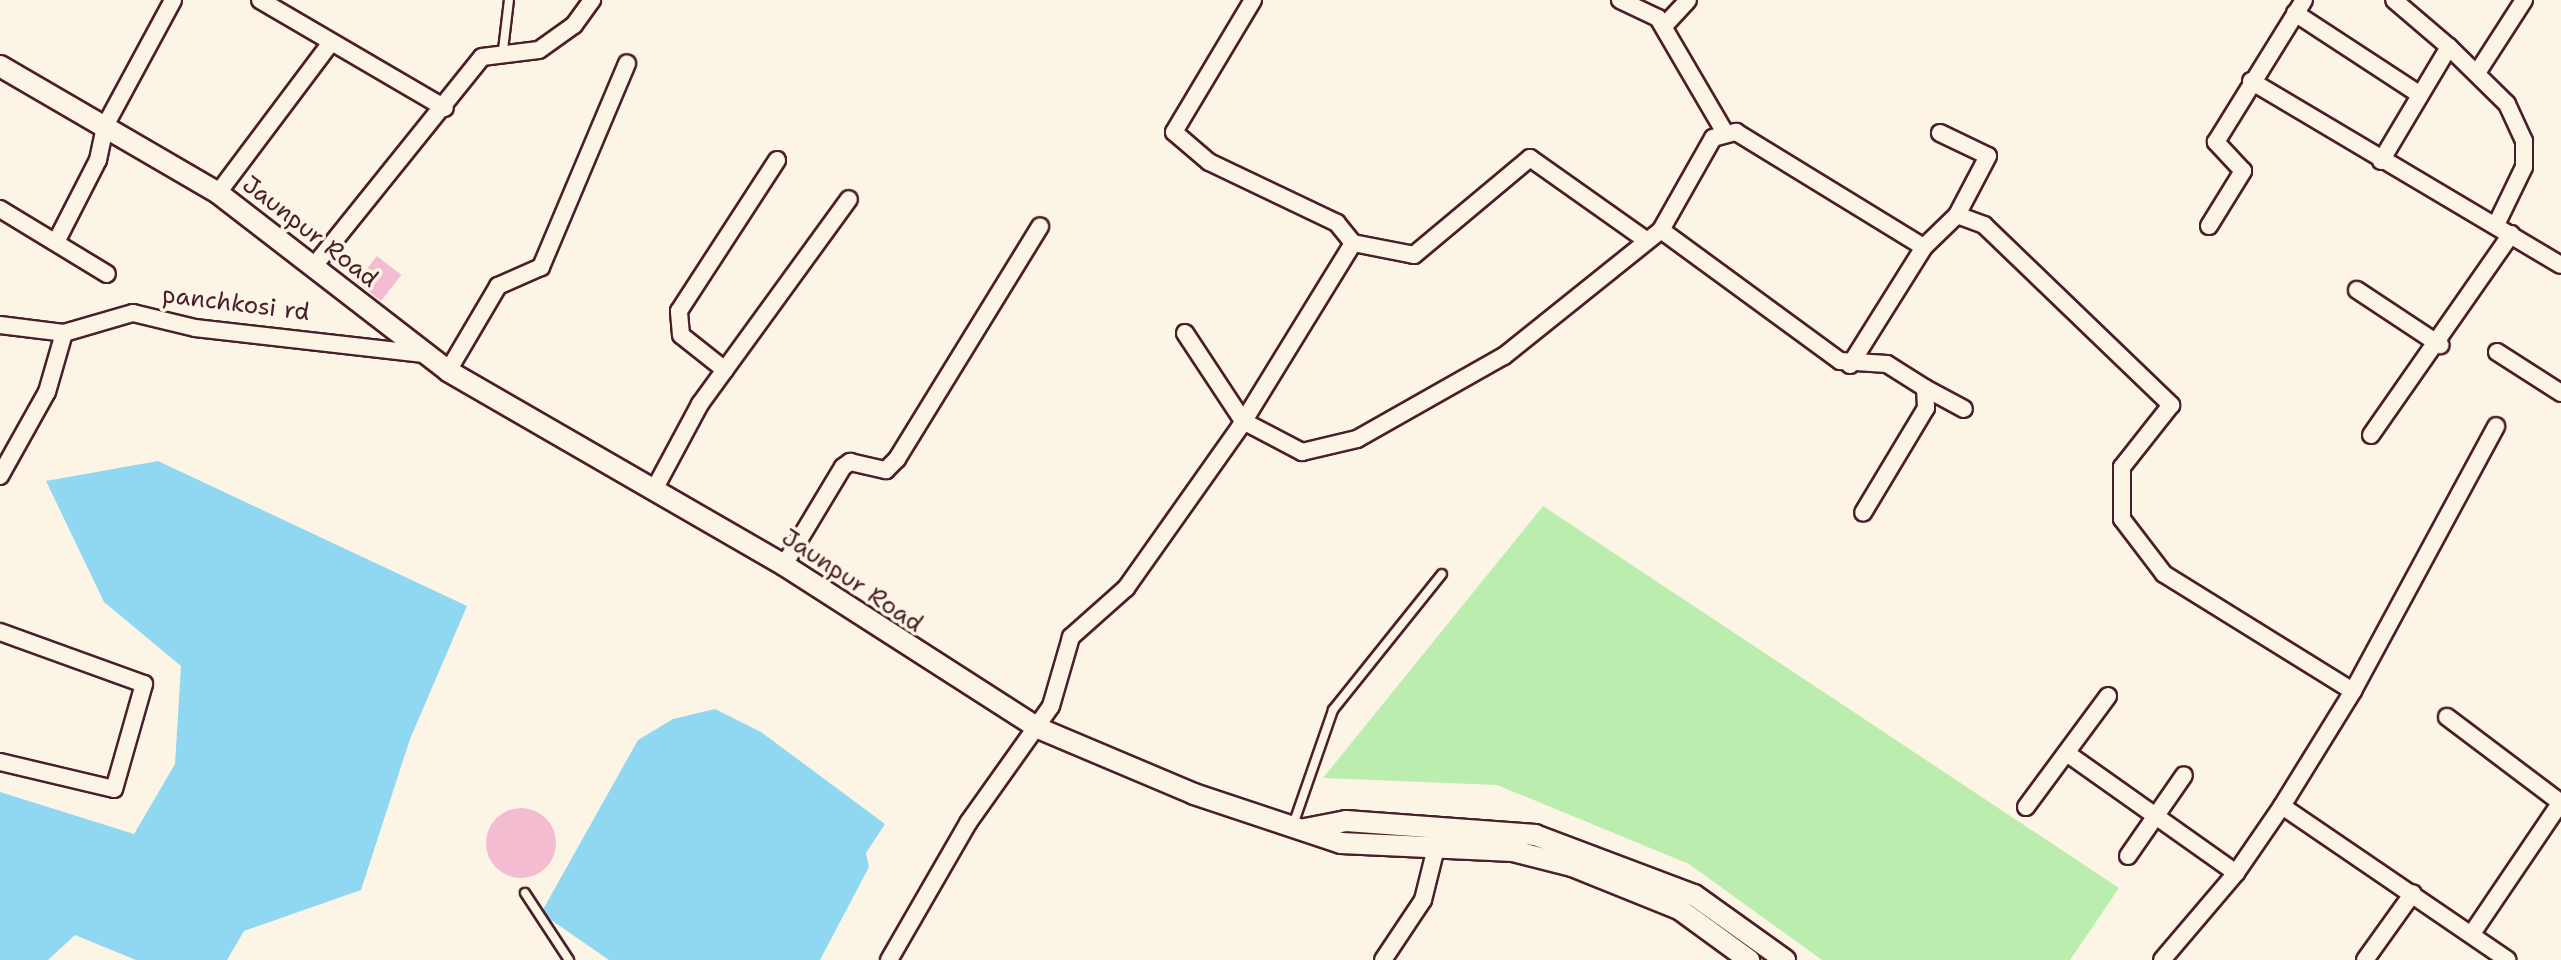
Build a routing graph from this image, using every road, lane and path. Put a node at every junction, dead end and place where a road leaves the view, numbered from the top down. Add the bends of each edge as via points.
1 (173, 0) edge
2 (260, 0) edge
3 (509, 0) edge
4 (592, 0) edge
5 (1253, 0) edge
6 (1620, 0) edge
7 (1688, 0) edge
8 (2394, 0) edge
9 (2524, 0) edge
10 (2299, 7) edge
11 (1664, 26) junction
12 (330, 44) junction
13 (2449, 47) junction
14 (503, 50) junction
15 (627, 63) dead end
16 (0, 66) edge
17 (2477, 73) junction
18 (2251, 81) junction
19 (2419, 94) junction
20 (445, 108) junction
21 (105, 126) junction
22 (1724, 131) junction
23 (1940, 133) dead end
24 (777, 160) dead end
25 (2381, 161) junction
26 (218, 193) junction
27 (849, 199) dead end
28 (0, 209) edge
29 (1957, 215) junction
30 (2209, 226) dead end
31 (1040, 227) dead end
32 (1661, 230) junction
33 (2503, 230) junction
34 (1646, 240) junction
35 (56, 242) junction
36 (1353, 243) junction
37 (1924, 247) junction
38 (2561, 265) edge
39 (314, 266) junction
40 (107, 274) dead end
41 (2357, 290) dead end
42 (0, 325) edge
43 (64, 333) junction
44 (1185, 333) dead end
45 (2440, 345) junction
46 (2497, 352) dead end
47 (422, 354) junction
48 (1850, 365) junction
49 (725, 370) junction
50 (448, 371) junction
51 (1925, 388) junction
52 (2561, 393) edge
53 (1964, 409) dead end
54 (1243, 421) junction
55 (2496, 426) dead end
56 (2371, 435) dead end
57 (0, 476) edge
58 (655, 488) junction
59 (1863, 513) dead end
60 (784, 565) junction
61 (1442, 574) dead end
62 (0, 632) edge
63 (2353, 691) junction
64 (2108, 696) dead end
65 (2447, 717) dead end
66 (1038, 728) junction
67 (2068, 754) junction
68 (0, 762) edge
69 (2184, 775) dead end
70 (2561, 802) edge
71 (2282, 806) junction
72 (2026, 807) dead end
73 (2156, 815) junction
74 (1299, 827) junction
75 (1439, 836) junction
76 (2128, 856) dead end
77 (2236, 873) junction
78 (525, 893) dead end
79 (2413, 893) junction
80 (2473, 932) junction
81 (569, 960) edge
82 (889, 960) edge
83 (1383, 960) edge
84 (1749, 960) edge
85 (1785, 960) edge
86 (2162, 960) edge
87 (2365, 960) edge
88 (2508, 960) edge

1 - 21 street
2 - 12 street
3 - 14 lane
4 - 14 street via 549,45
5 - 36 street via 1174,132 1209,162 1337,223
6 - 11 street
7 - 11 street
8 - 13 street
9 - 17 street
10 - 18 street
10 - 19 street
11 - 22 street
12 - 20 street
12 - 26 street
13 - 17 street
13 - 19 street
14 - 20 street via 482,57
15 - 50 street via 541,267 498,286
16 - 21 street, Jaunpur Road
17 - 33 street via 2507,104 2524,141 2524,167
18 - 25 street
18 - 30 street via 2216,142 2243,171
19 - 25 street
20 - 39 street
21 - 26 street, Jaunpur Road
21 - 35 street via 98,160
22 - 32 street
22 - 37 street via 1753,139
23 - 29 street via 1988,156
24 - 49 street via 679,311 681,335
25 - 33 street
26 - 39 street, Jaunpur Road
27 - 49 street
28 - 35 street
29 - 37 street
29 - 63 street via 1984,225 2171,405 2122,467 2122,519 2164,574
31 - 60 street via 897,459 886,470 850,462 843,467
32 - 34 street
32 - 48 street
33 - 38 street
33 - 45 street
34 - 36 street via 1530,158 1414,255
34 - 54 street via 1504,356 1394,423 1302,452
35 - 40 street
36 - 54 street
37 - 48 street
39 - 47 street, Jaunpur Road
41 - 45 street
42 - 43 street, panchkosi rd
43 - 47 street, panchkosi rd via 133,313 195,328
43 - 57 street via 47,392
44 - 54 street
45 - 56 street
46 - 52 street
47 - 50 street, Jaunpur Road
48 - 51 street via 1887,364
49 - 58 street
50 - 58 street, Jaunpur Road
51 - 53 street
51 - 59 street via 1926,408
54 - 66 street via 1126,588 1071,637 1059,689
55 - 63 street
58 - 60 street, Jaunpur Road
60 - 66 street, Jaunpur Road
61 - 74 lane via 1333,710
62 - 68 street via 137,675 144,684 114,789
63 - 71 street
64 - 67 street
65 - 70 street
66 - 74 street, Jaunpur Road via 1194,794
66 - 82 street via 968,823
67 - 72 street
67 - 73 street
69 - 73 street
70 - 80 street
71 - 77 street
71 - 79 street
73 - 76 street
73 - 77 street
74 - 75 street via 1346,821
75 - 83 street via 1423,900
75 - 84 street via 1541,856 1621,884 1679,909
75 - 85 street via 1535,835 1643,871 1726,915
77 - 86 street
78 - 81 lane
79 - 80 street
79 - 87 street
80 - 88 street

